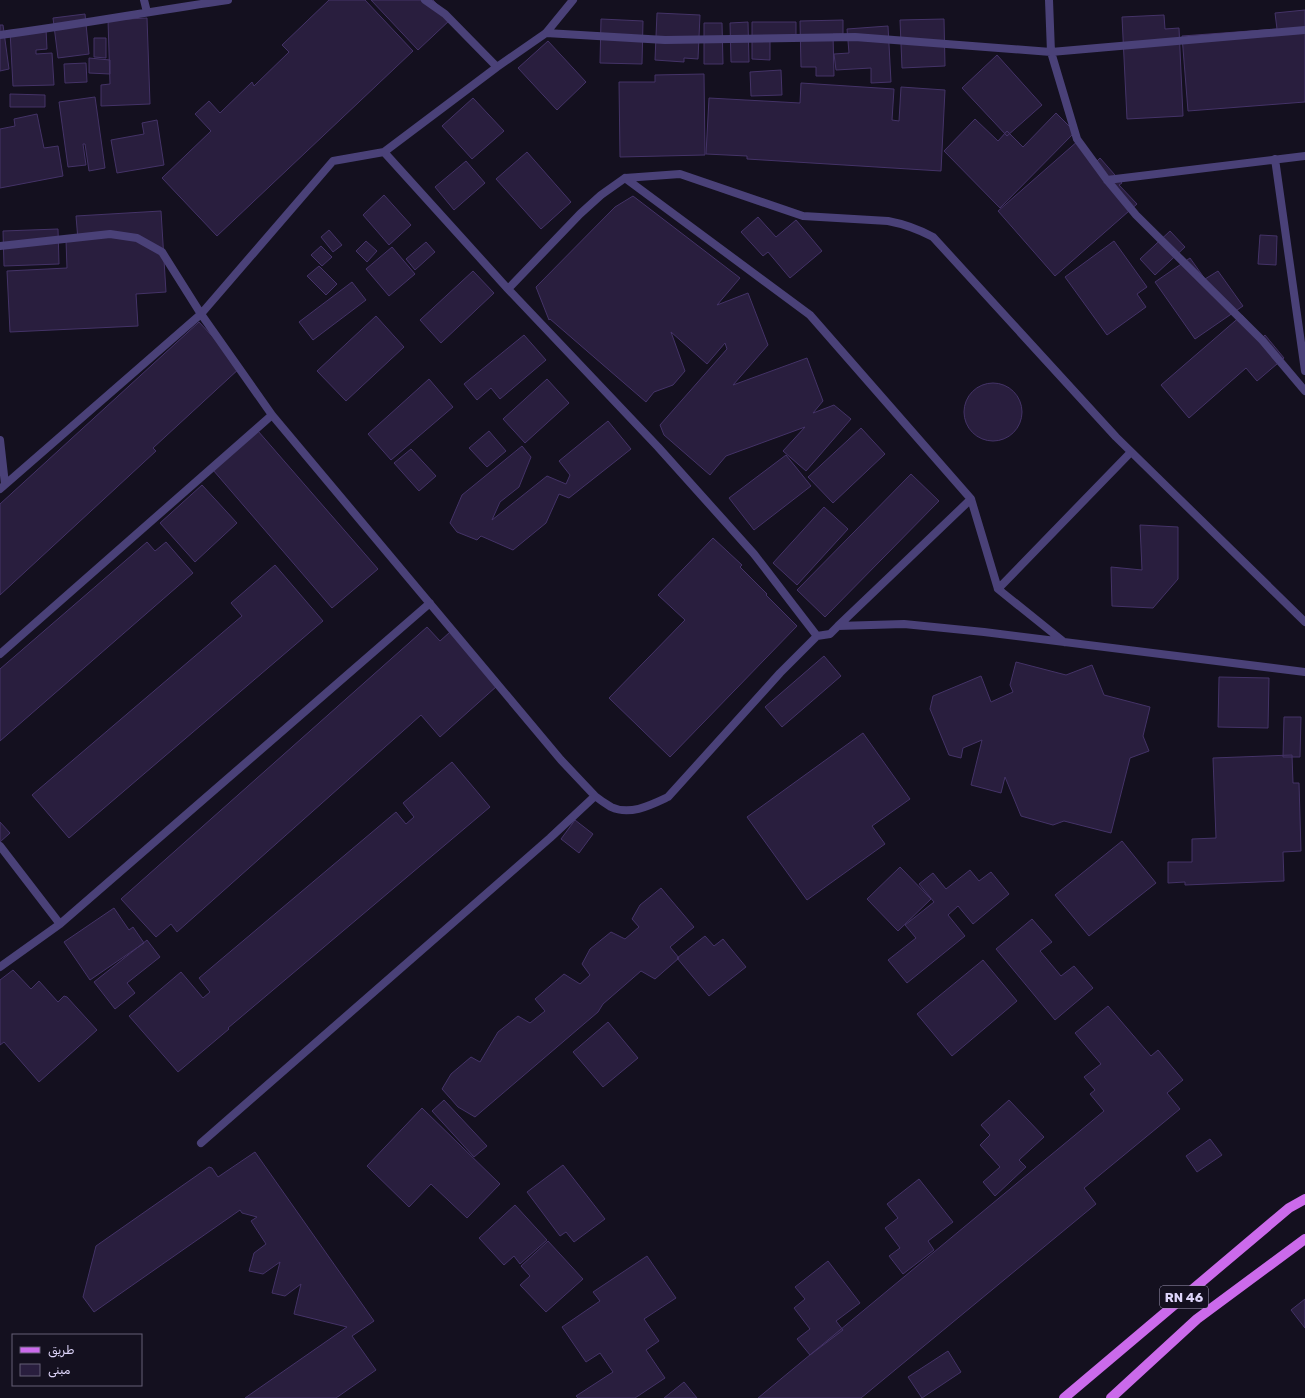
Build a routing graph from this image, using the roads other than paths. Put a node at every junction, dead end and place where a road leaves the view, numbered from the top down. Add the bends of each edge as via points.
1 (144, 0) edge
2 (228, 0) edge
3 (425, 0) edge
4 (573, 0) edge
5 (1049, 0) edge
6 (147, 12) junction
7 (1305, 30) edge
8 (546, 33) junction
9 (0, 35) edge
10 (1051, 52) junction
11 (497, 67) junction
12 (384, 152) junction
13 (1305, 156) edge
14 (1276, 159) junction
15 (626, 178) junction
16 (1107, 180) junction
17 (0, 246) edge
18 (508, 289) junction
19 (201, 314) junction
20 (1305, 371) edge
21 (1305, 391) edge
22 (272, 415) junction
23 (0, 440) edge
24 (1131, 452) junction
25 (3, 486) edge
26 (971, 499) junction
27 (998, 589) junction
28 (430, 603) junction
29 (1305, 622) edge
30 (838, 626) junction
31 (817, 636) junction
32 (1064, 643) junction
33 (0, 654) edge
34 (1305, 672) edge
35 (595, 796) junction
36 (0, 846) edge
37 (60, 924) junction
38 (0, 967) edge
39 (201, 1143) dead end
40 (1305, 1199) edge
41 (1305, 1239) edge
42 (1064, 1398) edge
43 (1111, 1398) edge

1 - 6 street
2 - 6 street
3 - 11 street via 445,14
4 - 8 street
5 - 10 street
6 - 9 street
7 - 10 street
8 - 10 street via 665,40 855,37
8 - 11 street
10 - 16 street via 1077,139
11 - 12 street
12 - 18 street
12 - 19 street via 333,161
13 - 14 street
14 - 16 street
14 - 20 street
15 - 18 street via 601,195 580,214
15 - 24 street via 680,174 804,216 888,221 933,237
15 - 26 street via 810,314
16 - 21 street via 1136,215 1262,340
17 - 19 street via 110,234 137,238 162,252
18 - 31 street via 658,447 754,554
19 - 22 street
19 - 25 street
22 - 28 street
22 - 33 street
23 - 25 street
24 - 27 street
24 - 29 street
26 - 27 street
26 - 30 street
27 - 32 street
28 - 35 street via 561,760
28 - 37 street
30 - 31 street via 830,634
30 - 32 street via 904,624
31 - 35 street via 780,673 668,797 646,808 627,810 612,808
32 - 34 street
35 - 39 street
36 - 37 street
37 - 38 street
40 - 42 main road, RN 46 via 1289,1208
41 - 43 main road, RN 46 via 1197,1319

